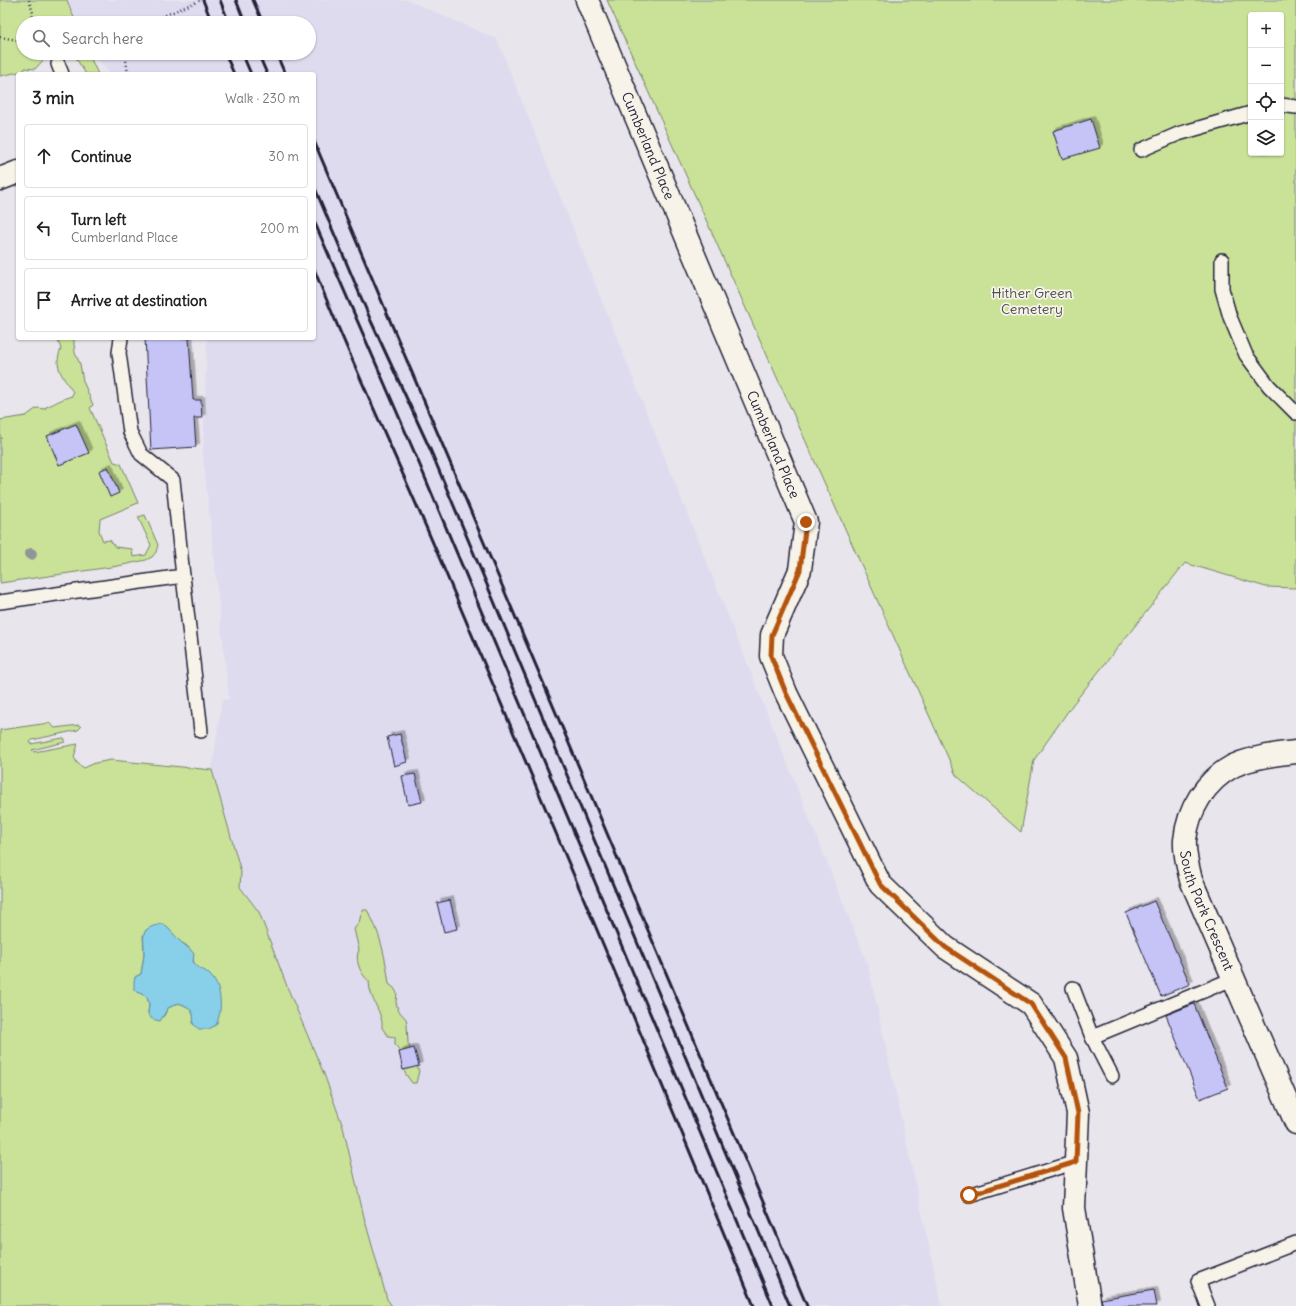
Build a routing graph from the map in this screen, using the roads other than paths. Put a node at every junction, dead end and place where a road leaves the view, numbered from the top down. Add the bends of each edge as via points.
1 (587, 0) edge
2 (1284, 105) edge
3 (1296, 107) edge
4 (1248, 114) edge
5 (1141, 150) dead end
6 (16, 173) edge
7 (0, 179) edge
8 (1222, 260) dead end
9 (121, 340) edge
10 (1296, 413) edge
11 (183, 576) junction
12 (0, 602) edge
13 (201, 731) dead end
14 (1296, 752) edge
15 (1235, 978) junction
16 (1073, 988) dead end
17 (1092, 1038) junction
18 (1112, 1076) dead end
19 (1296, 1122) edge
20 (1076, 1162) junction
21 (969, 1195) dead end
22 (1296, 1243) edge
23 (1090, 1306) edge
24 (1208, 1306) edge

1 - 20 street, Cumberland Place via 806,522 800,570 772,635 771,656 786,693 880,884 945,947 1031,1004 1066,1058 1078,1113
2 - 3 lane
4 - 5 lane via 1178,134
6 - 7 street
8 - 10 lane via 1222,289 1230,317 1246,355 1269,386
9 - 11 lane via 120,353 130,432 141,454 173,480
11 - 12 lane
11 - 13 lane
14 - 15 street, South Park Crescent via 1249,760 1218,776 1205,789 1188,823 1185,842 1191,880
15 - 17 lane
15 - 19 street, South Park Crescent
16 - 17 lane
17 - 18 lane
20 - 21 lane
20 - 23 street, Cumberland Place via 1074,1208
22 - 24 lane via 1198,1281

